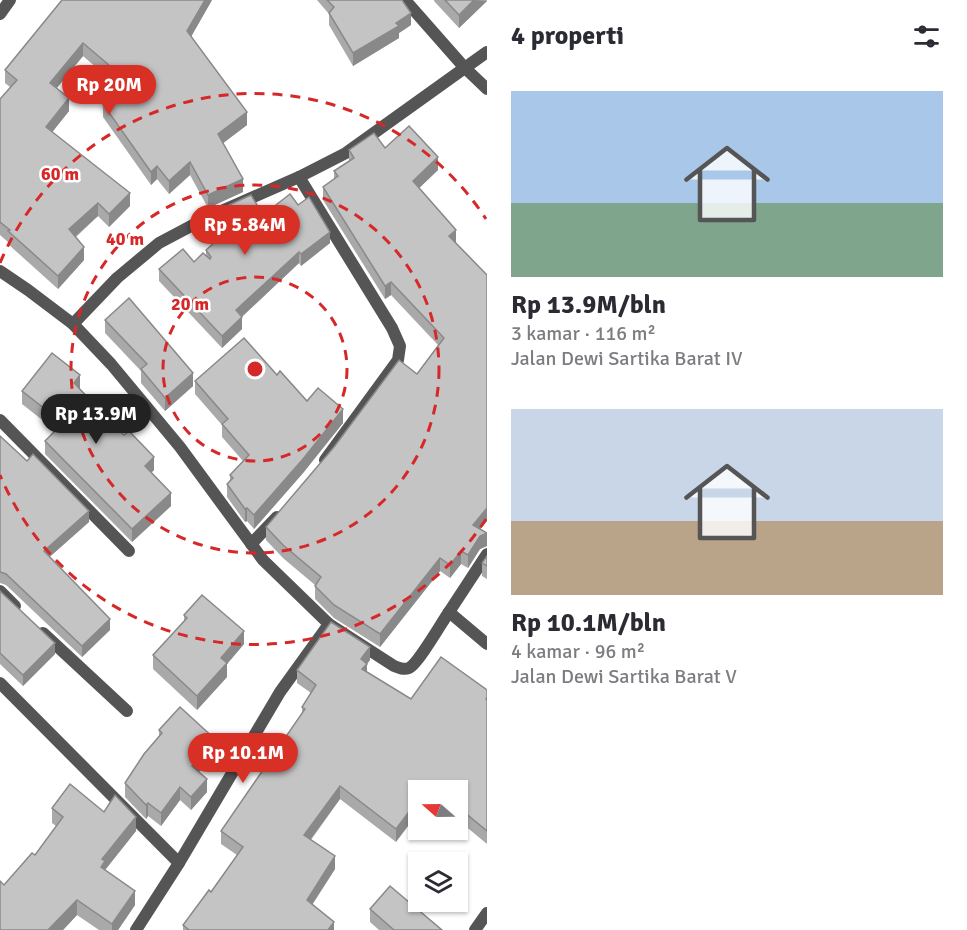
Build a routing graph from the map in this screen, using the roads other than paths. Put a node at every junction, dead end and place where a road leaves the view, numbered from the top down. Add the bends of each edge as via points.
1 (10, 0) edge
2 (405, 0) edge
3 (0, 14) edge
4 (487, 52) edge
5 (464, 66) junction
6 (487, 89) edge
7 (299, 177) junction
8 (0, 271) edge
9 (73, 324) junction
10 (0, 420) edge
11 (314, 474) edge
12 (283, 510) edge
13 (251, 544) junction
14 (129, 551) dead end
15 (487, 554) edge
16 (0, 592) edge
17 (449, 612) junction
18 (329, 624) junction
19 (487, 644) edge
20 (0, 683) edge
21 (127, 711) dead end
22 (179, 863) junction
23 (487, 913) edge
24 (136, 930) edge
25 (475, 930) edge

1 - 3 street
2 - 5 street
4 - 5 street
5 - 6 street
5 - 7 street via 346,153
7 - 9 street via 208,216 159,243
7 - 11 street via 393,328 400,346 398,360
8 - 9 street
9 - 13 street via 173,439
10 - 14 street
12 - 13 street
13 - 18 street
15 - 17 street
16 - 21 street
17 - 18 street via 417,660 404,669
17 - 19 street
18 - 22 street via 280,692
20 - 22 street
22 - 24 street
23 - 25 street

